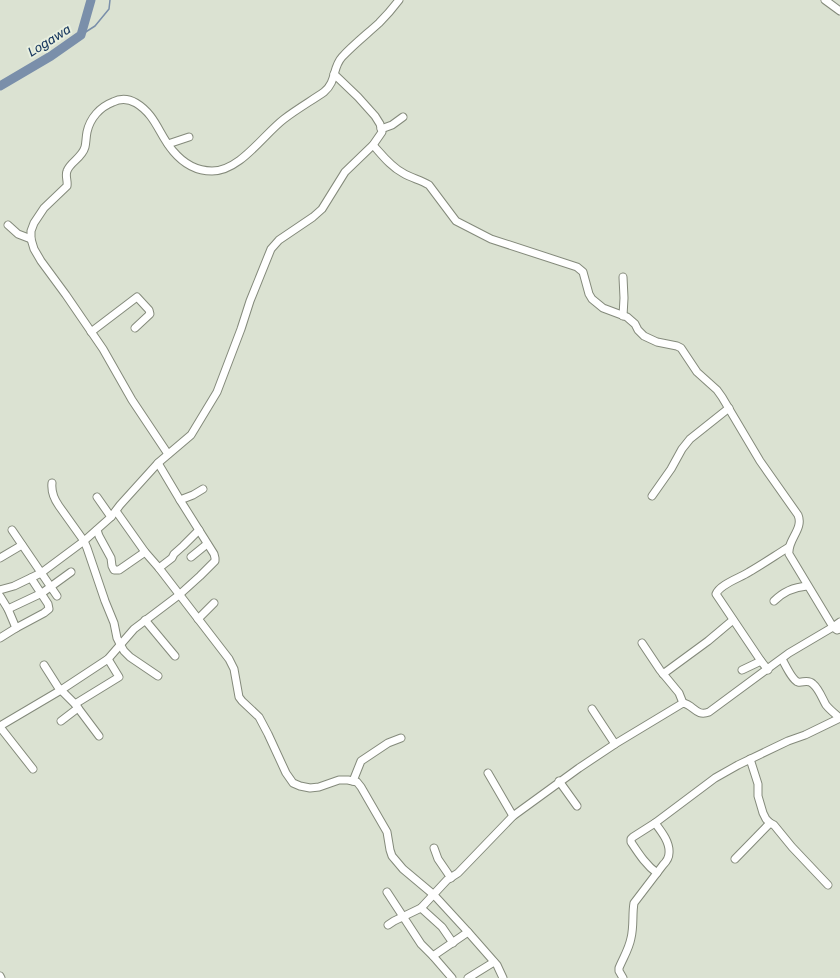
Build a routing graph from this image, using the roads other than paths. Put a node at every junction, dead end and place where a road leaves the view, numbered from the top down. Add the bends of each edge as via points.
1 (399, 0) edge
2 (825, 0) edge
3 (840, 11) edge
4 (334, 74) junction
5 (403, 118) dead end
6 (381, 129) junction
7 (189, 137) dead end
8 (168, 144) junction
9 (373, 145) junction
10 (8, 225) dead end
11 (31, 239) junction
12 (623, 277) dead end
13 (623, 316) junction
14 (135, 328) dead end
15 (91, 332) junction
16 (729, 408) junction
17 (168, 454) junction
18 (158, 463) junction
19 (52, 483) dead end
20 (203, 489) dead end
21 (652, 496) dead end
22 (97, 497) dead end
23 (180, 500) junction
24 (116, 511) junction
25 (111, 517) junction
26 (12, 530) dead end
27 (97, 530) junction
28 (199, 530) junction
29 (84, 540) junction
30 (207, 544) junction
31 (22, 545) junction
32 (789, 547) junction
33 (145, 552) junction
34 (192, 557) dead end
35 (0, 558) edge
36 (159, 568) junction
37 (71, 572) dead end
38 (41, 573) junction
39 (31, 578) junction
40 (50, 586) junction
41 (808, 586) junction
42 (0, 590) edge
43 (42, 593) junction
44 (179, 595) junction
45 (0, 596) edge
46 (57, 596) dead end
47 (774, 601) dead end
48 (214, 603) dead end
49 (8, 609) junction
50 (198, 619) junction
51 (145, 620) junction
52 (733, 620) junction
53 (840, 622) edge
54 (16, 628) junction
55 (836, 628) edge
56 (0, 638) edge
57 (120, 644) junction
58 (642, 644) dead end
59 (175, 656) dead end
60 (108, 659) junction
61 (782, 659) junction
62 (760, 661) junction
63 (44, 665) dead end
64 (742, 670) dead end
65 (768, 670) junction
66 (663, 674) junction
67 (158, 676) dead end
68 (61, 690) junction
69 (683, 703) junction
70 (77, 706) junction
71 (592, 709) dead end
72 (840, 718) edge
73 (61, 721) dead end
74 (0, 727) edge
75 (99, 736) dead end
76 (401, 738) dead end
77 (615, 744) junction
78 (750, 759) junction
79 (33, 769) dead end
80 (488, 773) dead end
81 (353, 781) junction
82 (559, 781) junction
83 (577, 806) dead end
84 (512, 816) junction
85 (655, 823) junction
86 (770, 823) junction
87 (434, 848) dead end
88 (735, 859) dead end
89 (657, 874) junction
90 (451, 878) junction
91 (828, 885) dead end
92 (387, 892) dead end
93 (434, 895) junction
94 (420, 908) junction
95 (404, 917) junction
96 (388, 925) dead end
97 (468, 932) junction
98 (453, 943) junction
99 (433, 956) junction
100 (494, 962) junction
101 (620, 977) edge
102 (452, 978) edge
103 (468, 978) edge
104 (503, 978) edge

1 - 4 street via 380,22 342,57 336,65
2 - 3 street
4 - 6 street via 375,116
4 - 8 street via 331,84 324,92 269,131 246,155 223,169 196,169 184,162
5 - 6 street
6 - 9 street via 382,132
7 - 8 street
8 - 11 street via 148,112 135,102 118,99 106,105 91,120 85,148 67,170 67,186 39,214 31,231
9 - 13 street via 395,168 429,185 456,221 491,239 578,267 583,272 592,299 603,308
9 - 17 street via 345,172 322,209 271,249 217,392 191,435
10 - 11 street via 18,234
11 - 15 street via 41,261
12 - 13 street
13 - 16 street via 630,319 644,336 681,348 697,372 720,394
14 - 15 street via 150,314 137,297
15 - 17 street
16 - 21 street via 690,439
16 - 32 street via 760,461 798,515 798,530
17 - 18 street
18 - 23 street
18 - 24 street
19 - 29 street via 53,494 59,506
20 - 23 street
22 - 25 street
23 - 28 street
24 - 25 street
24 - 33 street
25 - 27 street
26 - 31 street
27 - 29 street
27 - 33 street via 114,570 119,570
28 - 30 street
28 - 36 street
29 - 38 street
29 - 57 street
30 - 34 street
30 - 44 street via 214,554 215,561
31 - 35 street
31 - 38 street
32 - 41 street via 789,554
32 - 52 street via 717,591 716,596
33 - 36 street
36 - 44 street
37 - 40 street
38 - 39 street
38 - 40 street
39 - 42 street
39 - 43 street
40 - 43 street
40 - 46 street
41 - 47 street via 786,592
41 - 55 street
43 - 49 street
43 - 54 street via 49,609
44 - 50 street
44 - 51 street
45 - 49 street
48 - 50 street
49 - 54 street
50 - 81 street via 229,659 234,669 239,697 259,717 293,783 310,788 339,780
51 - 57 street
51 - 59 street
52 - 62 street
52 - 66 street
53 - 55 street
54 - 56 street
55 - 61 street
57 - 60 street
57 - 67 street via 130,657
58 - 66 street
60 - 68 street
60 - 70 street via 119,677
61 - 65 street
61 - 72 street via 794,679 798,682 810,681 833,713
62 - 64 street
62 - 65 street
63 - 68 street
65 - 69 street via 704,714
66 - 69 street via 679,693
68 - 70 street
68 - 74 street
69 - 77 street
70 - 73 street
70 - 75 street
71 - 77 street
72 - 78 street
74 - 79 street
76 - 81 street via 360,761
77 - 82 street
78 - 85 street via 715,778
78 - 86 street via 763,813
80 - 84 street
81 - 93 street via 361,787 385,828 392,856 403,869
82 - 83 street
82 - 84 street
84 - 90 street
85 - 89 street via 667,841 670,854
85 - 89 street via 631,841 644,861
86 - 88 street
86 - 91 street
87 - 90 street
89 - 101 street via 634,903 631,940 619,968
90 - 93 street
92 - 95 street
93 - 94 street
93 - 97 street
94 - 95 street
94 - 98 street via 442,927
95 - 96 street
95 - 99 street via 421,944
97 - 98 street
97 - 100 street
98 - 99 street
99 - 102 street
100 - 103 street
100 - 104 street

